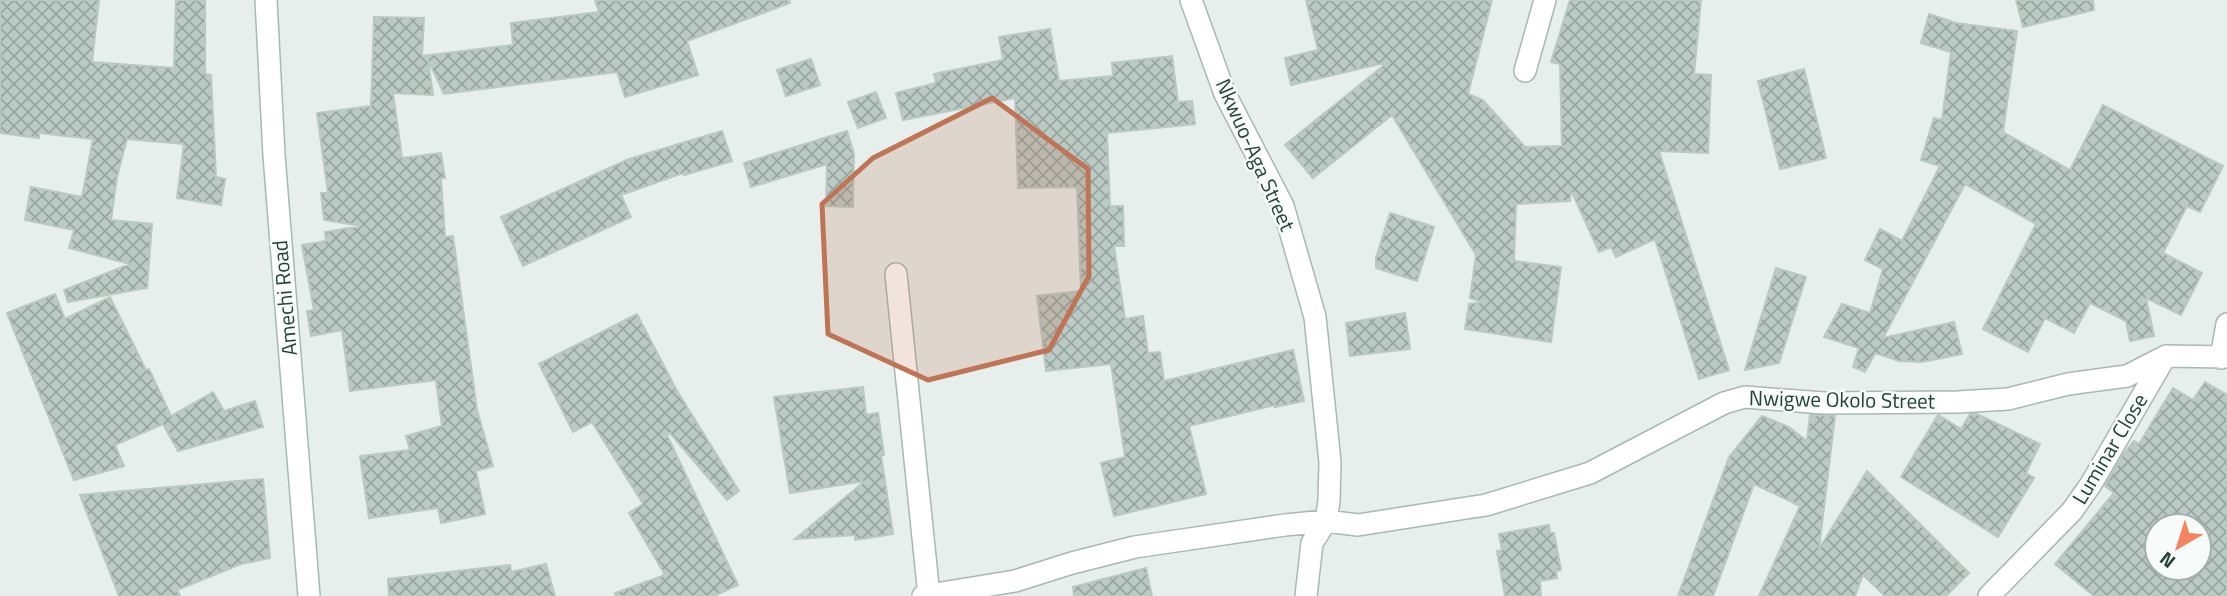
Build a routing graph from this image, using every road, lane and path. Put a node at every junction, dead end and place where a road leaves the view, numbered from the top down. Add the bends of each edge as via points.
1 (266, 0) edge
2 (1192, 0) edge
3 (1545, 0) edge
4 (1525, 71) dead end
5 (896, 274) dead end
6 (2227, 324) edge
7 (2166, 356) junction
8 (2224, 357) edge
9 (1326, 521) junction
10 (309, 596) edge
11 (923, 596) edge
12 (929, 596) edge
13 (1306, 596) edge
14 (1989, 596) edge

1 - 10 street, Amechi Road
2 - 9 street, Nkwuo-Aga Street via 1225,94 1283,206 1315,317 1330,461
3 - 4 street
5 - 12 street
6 - 8 street
7 - 8 street
7 - 9 street, Nwigwe Okolo Street via 2127,376 2008,399 1823,403 1745,397 1724,402 1590,473 1486,505 1358,525
7 - 14 street, Luminar Close via 2072,512
9 - 12 street, Nwigwe Okolo Street via 1135,547 1015,581
9 - 13 street via 1312,543
11 - 12 street, Nwigwe Okolo Street

